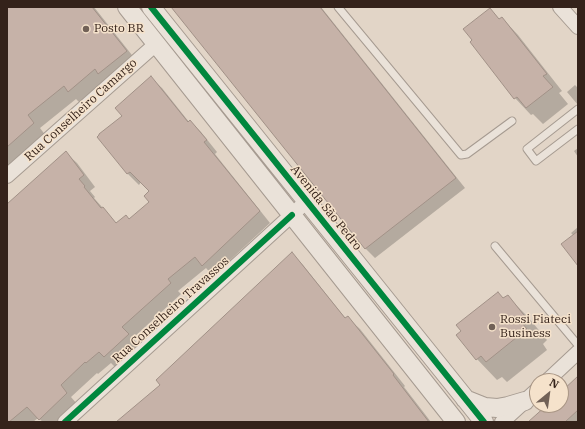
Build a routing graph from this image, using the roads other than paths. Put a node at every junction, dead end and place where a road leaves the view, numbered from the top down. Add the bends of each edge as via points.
1 (127, 7) edge
2 (151, 7) edge
3 (338, 7) edge
4 (560, 7) edge
5 (578, 27) edge
6 (156, 44) junction
7 (578, 109) edge
8 (512, 121) dead end
9 (578, 129) edge
10 (7, 176) edge
11 (307, 201) junction
12 (292, 215) junction
13 (495, 246) dead end
14 (578, 345) edge
15 (578, 352) edge
16 (556, 373) edge
17 (529, 396) edge
18 (529, 397) edge
19 (465, 399) junction
20 (65, 422) edge
21 (456, 422) edge
22 (484, 422) edge
23 (502, 422) edge

1 - 6 street
2 - 11 street, Avenida São Pedro
3 - 8 lane via 461,155 467,154
4 - 5 street
6 - 10 street, Rua Conselheiro Camargo
6 - 12 street
7 - 9 lane via 527,149 536,161
11 - 12 street, Rua Conselheiro Travassos
11 - 19 street, Avenida São Pedro
12 - 20 street, Rua Conselheiro Travassos
12 - 21 street
13 - 14 lane
15 - 16 street
17 - 19 street via 508,406 497,408 485,407
18 - 23 street
19 - 22 street, Avenida São Pedro

